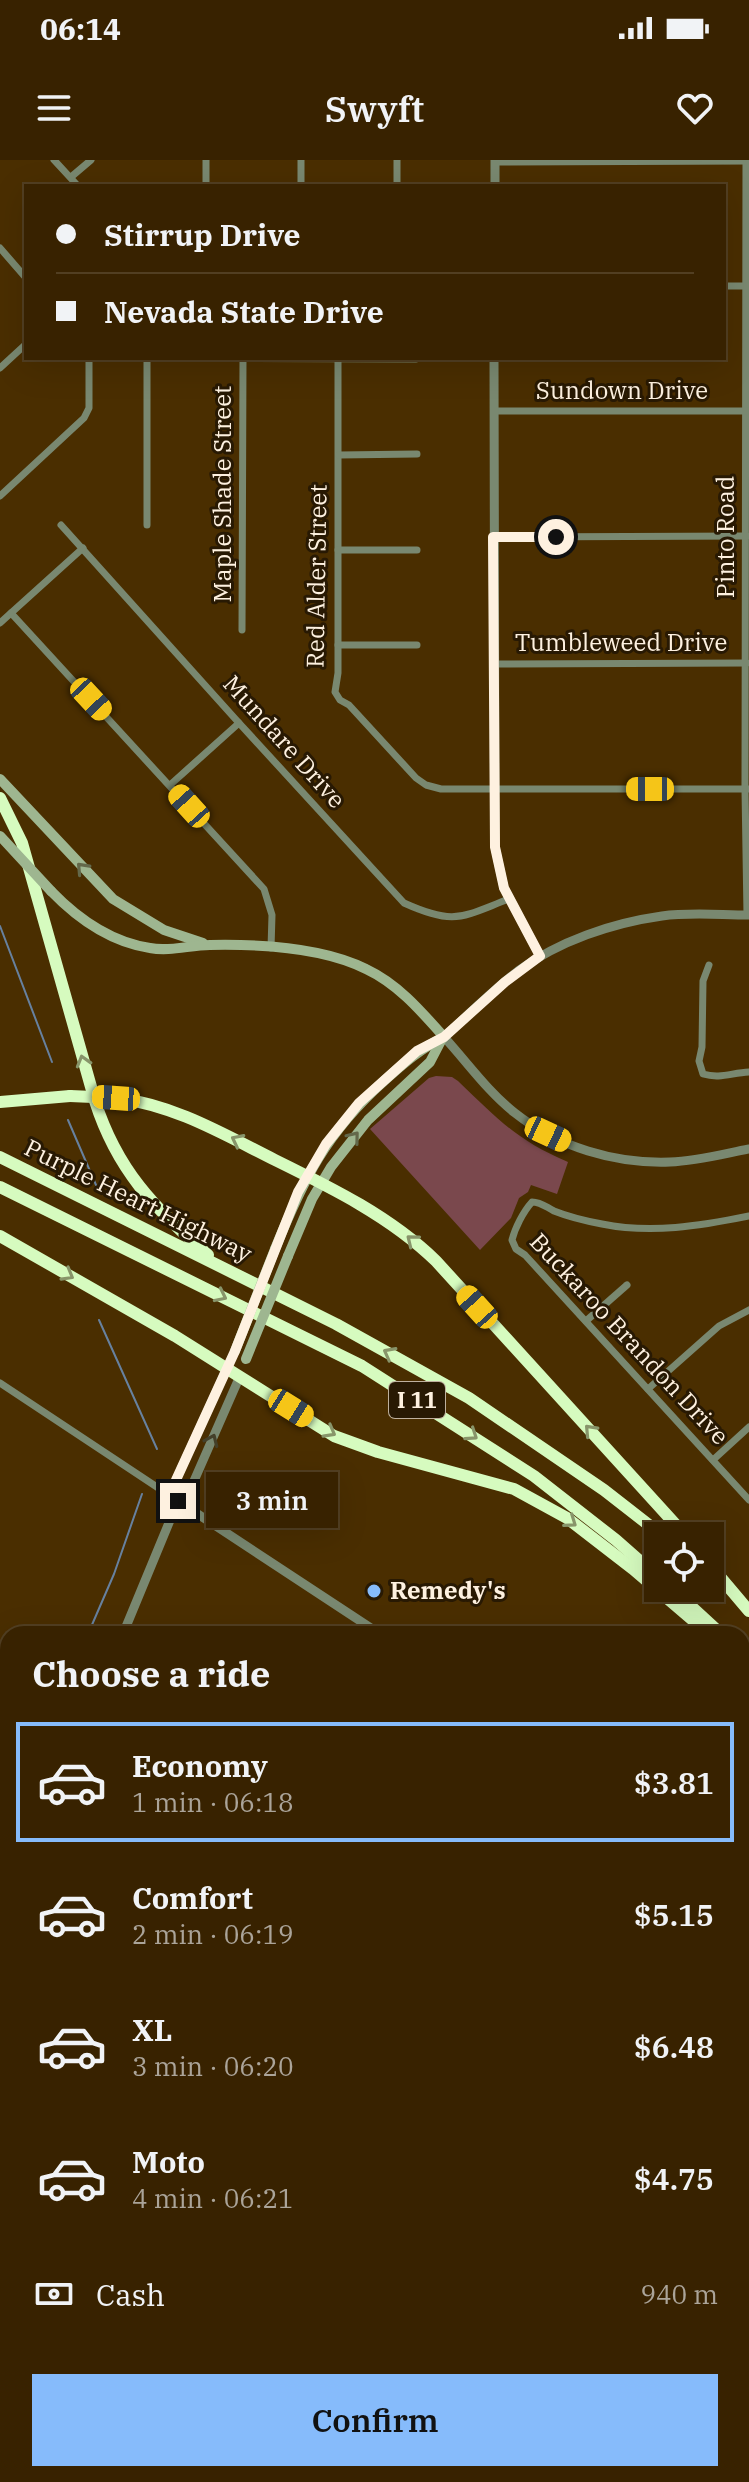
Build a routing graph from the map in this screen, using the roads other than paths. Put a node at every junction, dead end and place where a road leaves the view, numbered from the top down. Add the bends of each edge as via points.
1 (54, 160) edge
2 (91, 160) edge
3 (206, 160) edge
4 (301, 160) edge
5 (397, 160) edge
6 (495, 161) edge
7 (747, 161) edge
8 (71, 177) junction
9 (76, 184) edge
10 (206, 184) edge
11 (301, 184) edge
12 (397, 184) edge
13 (495, 184) edge
14 (0, 248) edge
15 (24, 276) edge
16 (726, 286) edge
17 (747, 286) edge
18 (24, 346) edge
19 (89, 360) edge
20 (147, 360) edge
21 (243, 360) edge
22 (338, 360) edge
23 (494, 360) edge
24 (0, 368) edge
25 (494, 411) junction
26 (748, 411) edge
27 (417, 454) dead end
28 (339, 455) junction
29 (0, 496) edge
30 (61, 525) dead end
31 (147, 525) dead end
32 (747, 536) edge
33 (493, 537) junction
34 (83, 548) junction
35 (338, 550) junction
36 (417, 550) dead end
37 (11, 613) junction
38 (0, 623) edge
39 (242, 630) dead end
40 (338, 645) junction
41 (417, 645) dead end
42 (747, 663) edge
43 (493, 664) junction
44 (239, 723) junction
45 (0, 779) edge
46 (170, 785) junction
47 (747, 789) edge
48 (493, 790) junction
49 (0, 798) edge
50 (0, 836) edge
51 (509, 899) junction
52 (748, 915) edge
53 (209, 945) junction
54 (271, 948) junction
55 (540, 956) junction
56 (709, 965) dead end
57 (444, 1037) junction
58 (749, 1072) edge
59 (0, 1102) edge
60 (749, 1149) edge
61 (0, 1157) edge
62 (307, 1175) junction
63 (321, 1182) junction
64 (0, 1187) edge
65 (0, 1196) edge
66 (749, 1216) edge
67 (0, 1236) edge
68 (151, 1262) junction
69 (222, 1267) junction
70 (627, 1285) dead end
71 (749, 1310) edge
72 (586, 1321) junction
73 (227, 1368) junction
74 (240, 1376) junction
75 (0, 1383) edge
76 (648, 1389) junction
77 (749, 1427) edge
78 (713, 1460) junction
79 (749, 1500) edge
80 (178, 1501) junction
81 (645, 1522) edge
82 (673, 1522) edge
83 (644, 1565) edge
84 (724, 1582) edge
85 (724, 1590) edge
86 (686, 1602) edge
87 (749, 1612) edge
88 (126, 1626) edge
89 (368, 1626) edge
90 (700, 1626) edge
91 (712, 1626) edge

1 - 8 street
2 - 8 street
3 - 10 street
4 - 11 street
5 - 12 street
6 - 7 street
6 - 13 street
7 - 17 street, Pinto Road
8 - 9 street
14 - 15 street
16 - 17 street
17 - 26 street, Pinto Road
18 - 24 street
19 - 29 street via 89,408 84,418
20 - 31 street
21 - 39 street, Maple Shade Street
22 - 28 street, Red Alder Street
23 - 25 street
25 - 26 street, Sundown Drive
25 - 33 street
26 - 32 street, Pinto Road
27 - 28 street
28 - 35 street, Red Alder Street
30 - 34 street, Mundare Drive
32 - 33 street
32 - 42 street, Pinto Road
33 - 43 street
34 - 37 street
34 - 44 street, Mundare Drive
35 - 36 street
35 - 40 street, Red Alder Street
37 - 38 street
37 - 46 street
40 - 41 street
40 - 48 street, Red Alder Street via 335,692 416,778 441,789
42 - 43 street, Tumbleweed Drive
42 - 47 street, Pinto Road
43 - 48 street
44 - 46 street
44 - 51 street, Mundare Drive via 404,903 459,918
53 -> 45 main road via 164,930 113,899
46 - 54 street via 264,889 272,915
47 - 48 street, Red Alder Street
47 - 52 street, Pinto Road
48 - 51 street via 497,862
69 -> 49 highway via 153,1205 109,1140 22,843
50 - 53 main road, bridge via 51,891 99,930 153,949
51 - 55 street
52 - 55 street via 651,918
53 - 54 main road
54 - 57 main road via 330,955 369,970 404,995
55 - 57 street
56 - 58 street via 703,981 703,1074 716,1078
57 - 60 street via 516,1113 575,1146 643,1161
57 - 62 main road via 417,1051 359,1103
63 -> 57 main road via 353,1136 430,1062
62 -> 59 highway, bridge via 191,1118 149,1104 70,1096
61 - 69 highway, Purple Heart Highway / I 11
62 - 63 highway
62 - 73 main road, bridge
63 - 74 main road, bridge
82 -> 63 highway via 419,1245
64 - 68 highway, Purple Heart Highway / I 11
65 - 68 highway
66 - 72 street, Buckaroo Brandon Drive via 687,1227 624,1227 532,1202 514,1230 516,1249
67 -> 73 highway
68 -> 83 highway, Purple Heart Highway / I 11 via 362,1366 534,1476
81 -> 69 highway, Purple Heart Highway / I 11 via 469,1398
70 - 72 street
71 - 76 street via 719,1326
72 - 76 street, Buckaroo Brandon Drive
73 - 74 highway
73 - 80 street via 176,1480
80 -> 74 street via 190,1490
74 -> 90 highway via 334,1436 514,1489 567,1518
75 - 80 street
76 - 78 street, Buckaroo Brandon Drive
77 - 78 street
78 - 79 street, Buckaroo Brandon Drive
80 - 88 street
80 - 89 street
84 - 87 highway
85 - 87 highway
86 - 91 highway

